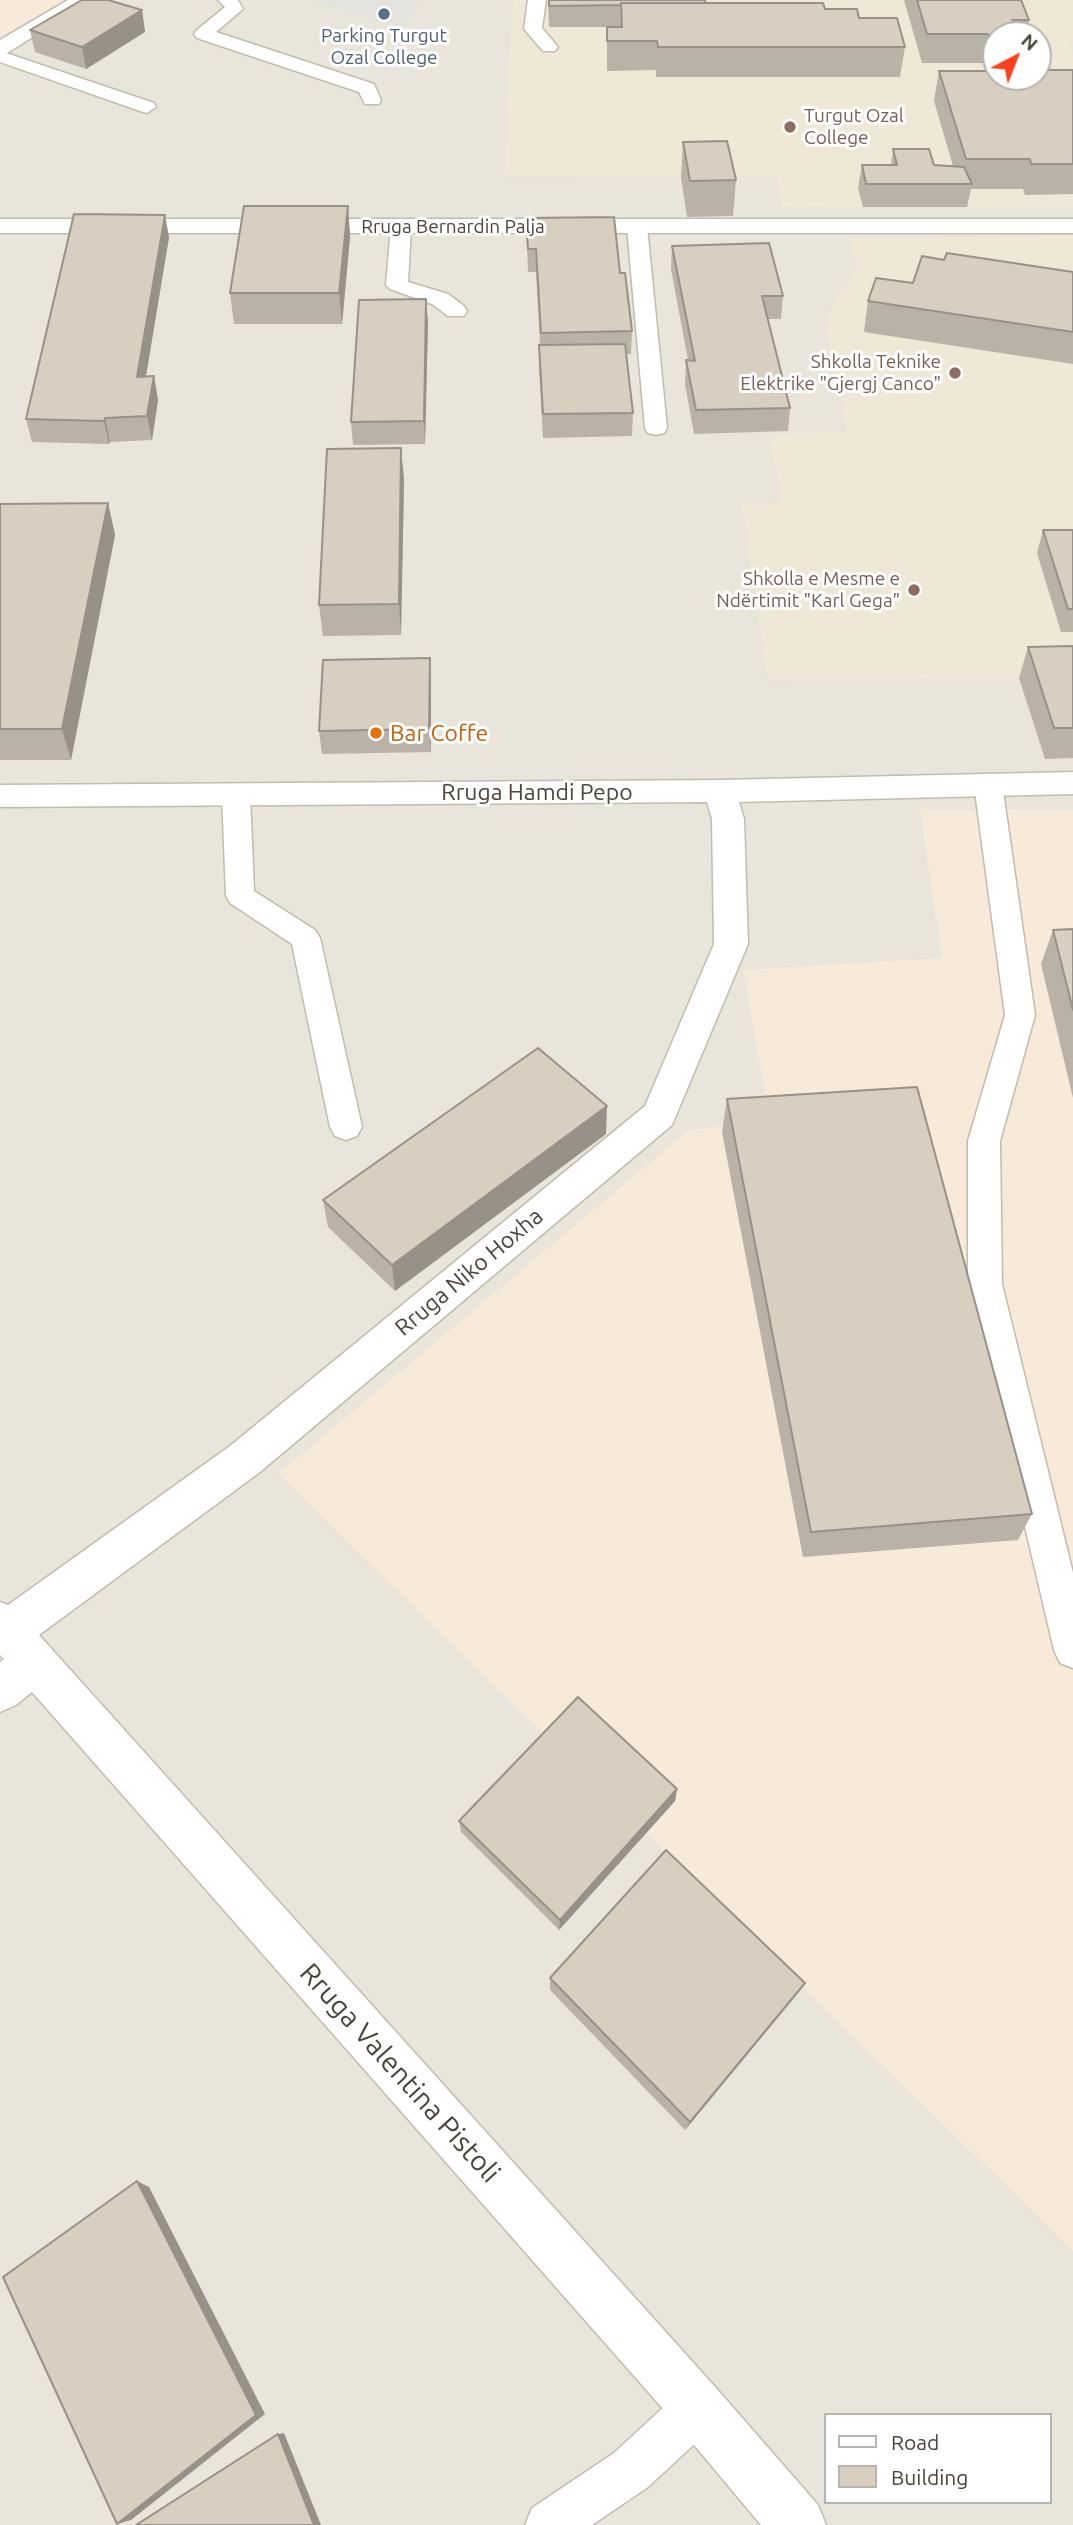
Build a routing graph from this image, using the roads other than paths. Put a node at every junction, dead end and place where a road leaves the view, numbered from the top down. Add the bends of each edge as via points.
1 (82, 0) edge
2 (227, 0) edge
3 (537, 0) edge
4 (549, 47) dead end
5 (0, 49) edge
6 (0, 56) edge
7 (372, 100) dead end
8 (147, 107) dead end
9 (0, 226) edge
10 (1073, 226) edge
11 (401, 227) junction
12 (637, 227) junction
13 (456, 311) dead end
14 (656, 428) dead end
15 (1073, 783) edge
16 (988, 784) junction
17 (720, 790) junction
18 (236, 794) junction
19 (0, 796) edge
20 (346, 1127) dead end
21 (1073, 1650) edge
22 (11, 1652) edge
23 (698, 2408) junction
24 (549, 2525) edge
25 (798, 2525) edge

1 - 5 street
2 - 7 lane via 234,9 203,34 367,88
3 - 4 lane via 533,29
6 - 8 lane
9 - 11 street, Rruga Bernardin Palja
10 - 12 street, Rruga Bernardin Palja
11 - 12 street, Rruga Bernardin Palja
11 - 13 lane via 397,285 440,299
12 - 14 lane
15 - 16 street, Rruga Hamdi Pepo
16 - 17 street, Rruga Hamdi Pepo
16 - 21 lane via 1020,1015 984,1142 985,1284
17 - 18 street, Rruga Hamdi Pepo
17 - 22 street, Rruga Niko Hoxha via 728,819 731,943 659,1115
18 - 19 street, Rruga Hamdi Pepo
18 - 20 lane via 240,896 305,938
22 - 23 street, Rruga Valentina Pistoli
23 - 24 lane via 631,2470
23 - 25 street, Rruga Valentina Pistoli

